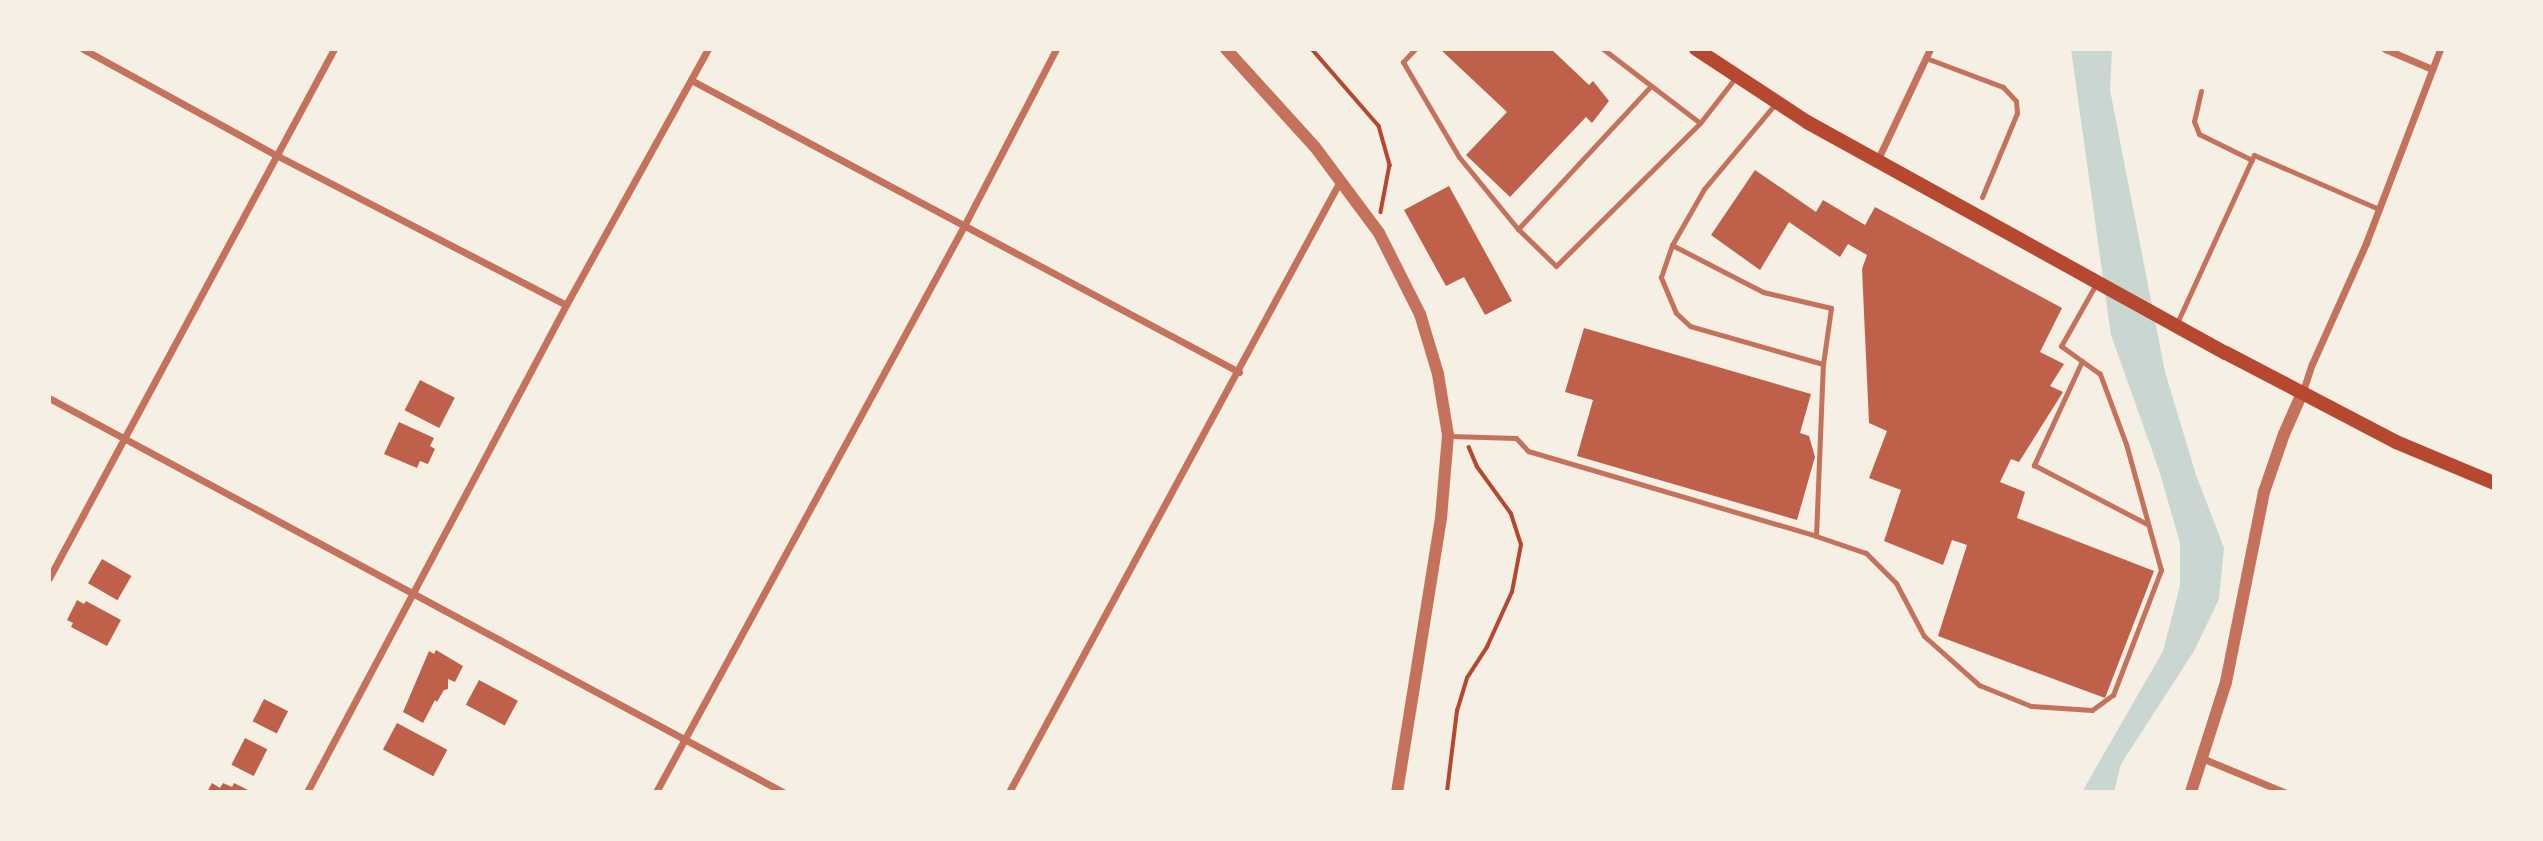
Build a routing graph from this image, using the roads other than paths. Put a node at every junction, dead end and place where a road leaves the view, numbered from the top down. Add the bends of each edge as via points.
1 (83, 49) edge
2 (334, 49) edge
3 (708, 49) edge
4 (1056, 49) edge
5 (1226, 49) edge
6 (1415, 49) edge
7 (1604, 49) edge
8 (1930, 49) edge
9 (2385, 49) edge
10 (2440, 49) edge
11 (1698, 50) edge
12 (1926, 58) junction
13 (2432, 69) junction
14 (1736, 77) junction
15 (691, 80) junction
16 (1651, 86) junction
17 (2201, 92) dead end
18 (1776, 103) junction
19 (1700, 123) junction
20 (276, 155) junction
21 (2252, 160) junction
22 (1877, 161) junction
23 (1340, 180) junction
24 (1982, 197) dead end
25 (2379, 209) junction
26 (965, 224) junction
27 (1518, 229) junction
28 (1672, 245) junction
29 (2099, 282) junction
30 (566, 305) junction
31 (2176, 326) junction
32 (2082, 361) junction
33 (1823, 364) junction
34 (1238, 372) junction
35 (2303, 391) junction
36 (49, 398) edge
37 (1448, 435) junction
38 (124, 437) junction
39 (2494, 483) edge
40 (2147, 524) junction
41 (1816, 536) junction
42 (49, 578) edge
43 (412, 593) junction
44 (683, 738) junction
45 (2204, 759) junction
46 (307, 792) edge
47 (656, 792) edge
48 (783, 792) edge
49 (1009, 792) edge
50 (1396, 792) edge
51 (2191, 792) edge
52 (2284, 792) edge

1 - 20 street
2 - 20 street
3 - 15 street
4 - 26 street
5 - 23 street
6 - 27 lane via 1403,62 1459,157
7 - 16 lane
8 - 12 street
9 - 13 street
10 - 13 street
11 - 14 main road
12 - 22 street
12 - 24 lane via 2003,87 2016,101 2017,113
13 - 25 street
14 - 18 main road
14 - 19 lane
15 - 26 street
15 - 30 street
16 - 19 lane
16 - 27 lane
17 - 21 lane via 2194,121 2199,134
18 - 22 main road
18 - 28 lane via 1704,189
19 - 27 lane via 1556,266
20 - 30 street
20 - 38 street
21 - 25 lane via 2254,155
21 - 31 lane
22 - 29 main road
23 - 34 street
23 - 37 street via 1379,233 1420,314
25 - 35 street
26 - 34 street
26 - 44 street
28 - 33 lane via 1763,292 1831,308
28 - 33 lane via 1661,277 1676,313 1690,326
29 - 31 main road
29 - 32 lane via 2061,346
30 - 43 street
31 - 35 main road
32 - 40 lane via 2101,374
32 - 40 lane via 2035,465
33 - 41 lane
34 - 49 street
35 - 39 main road via 2396,442
35 - 45 street via 2264,492 2226,682
36 - 38 street
37 - 41 lane via 1516,438 1528,451
37 - 50 street via 1441,518
38 - 42 street
38 - 43 street
40 - 41 lane via 2161,570 2113,695 2092,710 2031,706 1979,685 1924,636 1896,583 1866,553
43 - 44 street
43 - 46 street
44 - 47 street
44 - 48 street
45 - 51 street
45 - 52 street

